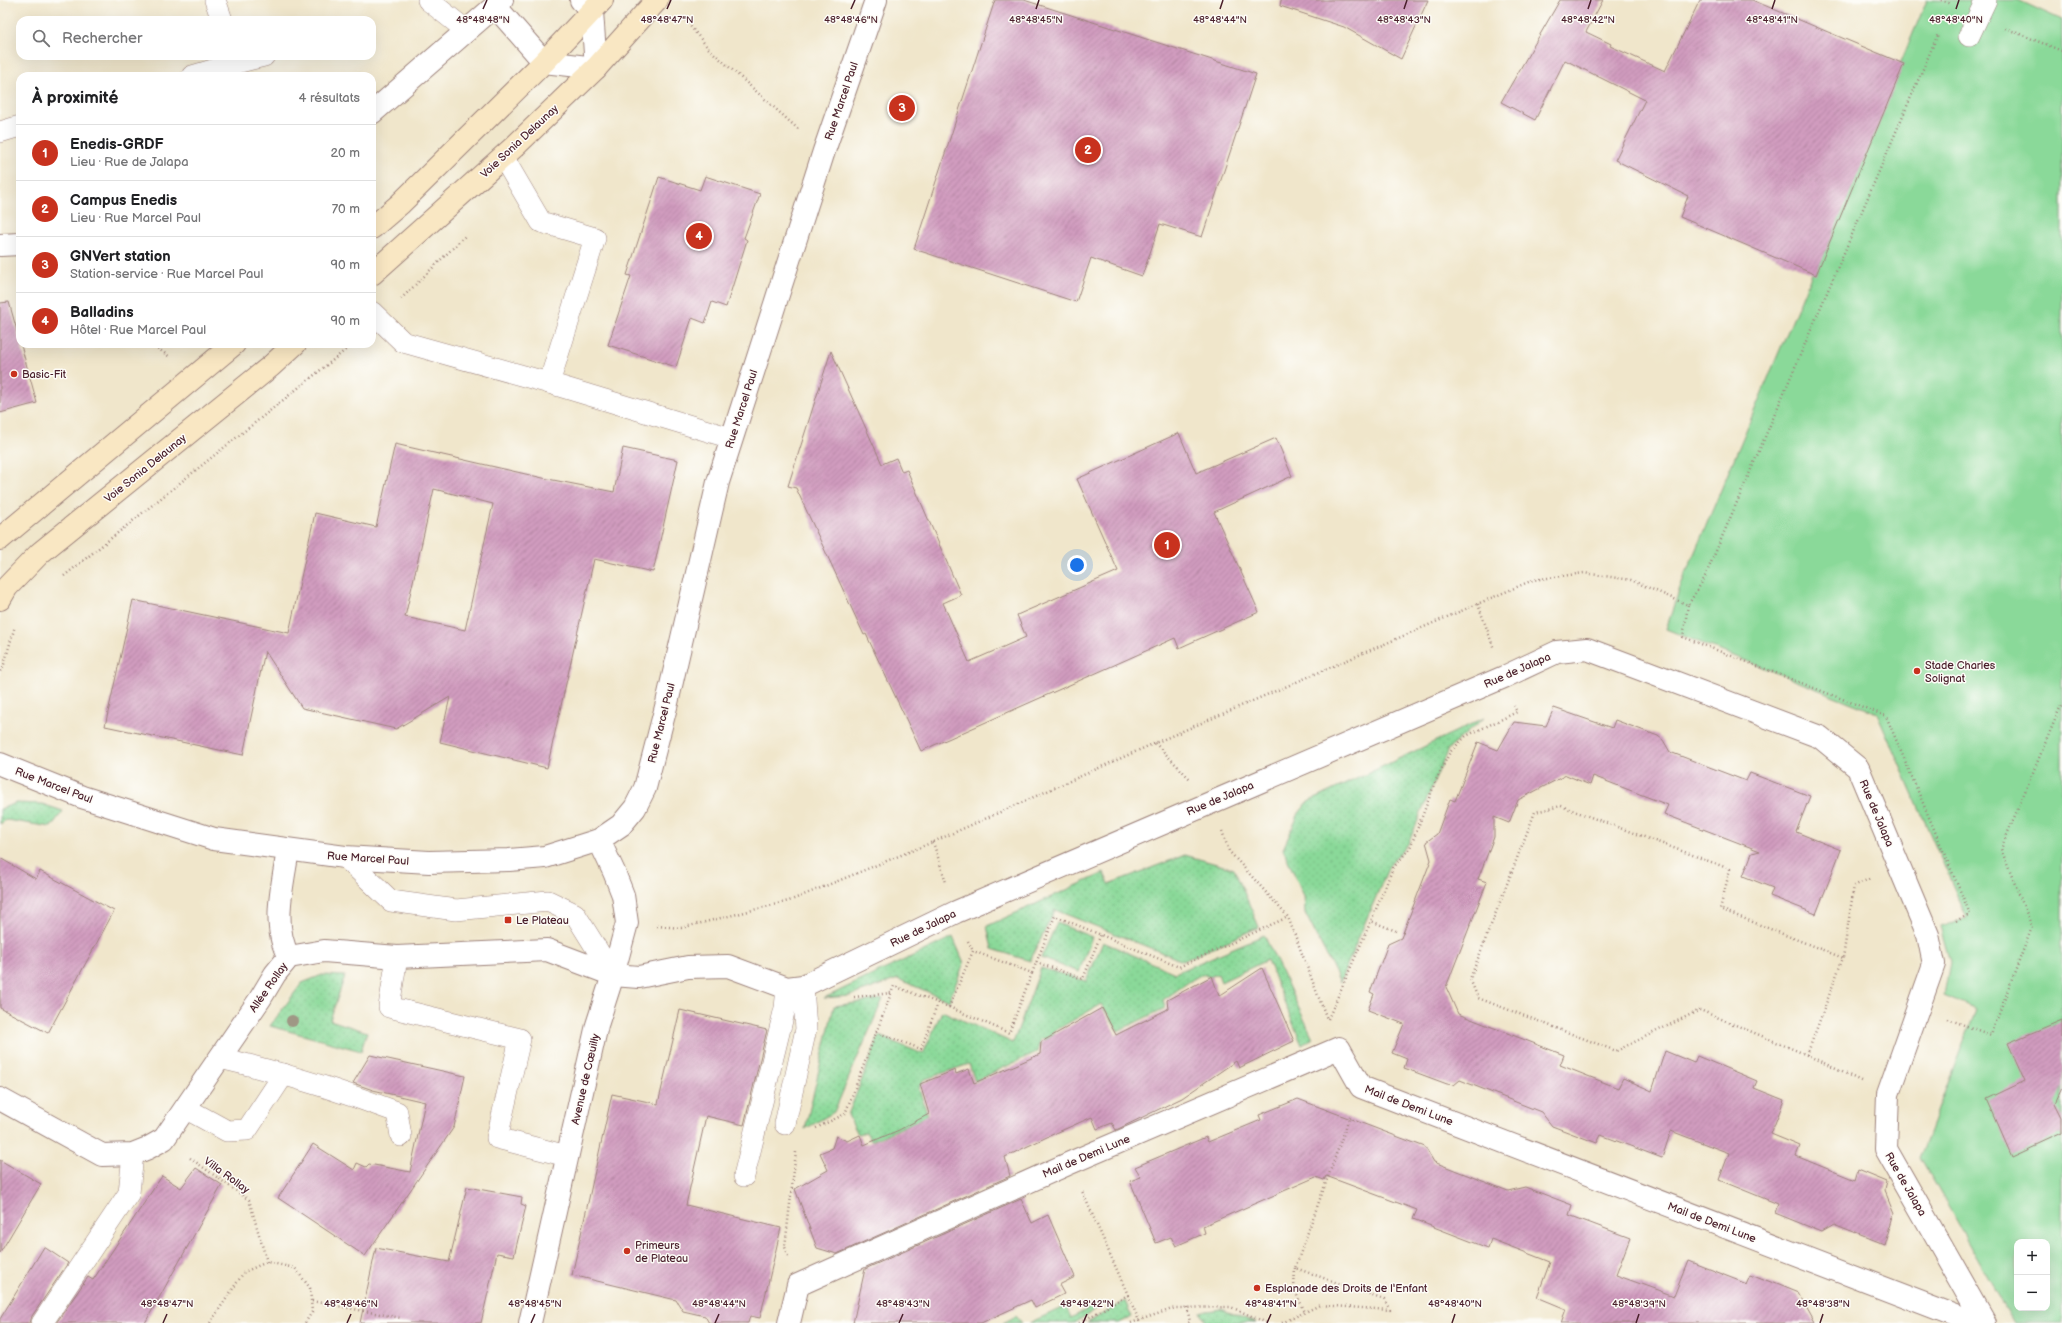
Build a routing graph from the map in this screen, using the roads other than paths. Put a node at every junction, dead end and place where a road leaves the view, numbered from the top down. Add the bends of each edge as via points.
1 (215, 0) edge
2 (428, 0) edge
3 (657, 0) edge
4 (876, 0) edge
5 (1986, 0) edge
6 (499, 3) edge
7 (592, 4) edge
8 (221, 16) edge
9 (467, 31) junction
10 (1969, 36) dead end
11 (234, 60) edge
12 (544, 62) junction
13 (596, 68) junction
14 (208, 72) edge
15 (376, 110) edge
16 (16, 127) edge
17 (0, 132) edge
18 (502, 157) junction
19 (376, 225) edge
20 (16, 244) edge
21 (0, 245) edge
22 (376, 270) edge
23 (376, 316) edge
24 (229, 348) edge
25 (291, 348) edge
26 (549, 383) junction
27 (731, 438) junction
28 (0, 538) edge
29 (0, 599) edge
30 (0, 764) edge
31 (599, 840) junction
32 (288, 850) junction
33 (344, 857) junction
34 (397, 956) junction
35 (289, 957) junction
36 (613, 975) junction
37 (795, 987) junction
38 (220, 1058) junction
39 (284, 1074) junction
40 (0, 1099) edge
41 (185, 1108) junction
42 (785, 1124) dead end
43 (401, 1136) dead end
44 (133, 1154) junction
45 (567, 1156) junction
46 (744, 1176) dead end
47 (42, 1323) edge
48 (530, 1323) edge
49 (790, 1323) edge
50 (1975, 1323) edge
51 (1985, 1323) edge

1 - 8 lane
2 - 9 lane
3 - 13 main road, Voie Sonia Delaunay
4 - 27 street, Rue Marcel Paul
5 - 10 lane
6 - 9 street
6 - 12 street
7 - 12 main road
7 - 13 street
9 - 15 street
11 - 14 lane
12 - 13 street
12 - 19 main road
13 - 18 main road, Voie Sonia Delaunay
16 - 17 lane
18 - 22 main road, Voie Sonia Delaunay
18 - 26 lane via 541,222 595,238
20 - 21 street
23 - 26 lane via 403,342
24 - 28 main road
25 - 29 main road, Voie Sonia Delaunay via 40,553 7,587
26 - 27 lane
27 - 31 street, Rue Marcel Paul via 718,482 667,703 644,788 635,808 621,825
30 - 32 street, Rue Marcel Paul via 82,797 214,839
31 - 33 street, Rue Marcel Paul via 545,857 509,860 429,862
31 - 36 street, Avenue de Cœuilly via 623,896 627,923
32 - 33 street, Rue Marcel Paul
32 - 35 street via 280,932
33 - 36 lane via 391,901 456,910 548,901 575,914
34 - 35 street, Allée Rollay via 324,951
34 - 36 street, Allée Rollay via 547,950
34 - 45 lane via 389,1007 520,1039 497,1138
35 - 38 street, Allée Rollay
36 - 37 street via 639,977 688,968 728,966
36 - 45 street, Avenue de Cœuilly via 597,1025
37 - 42 lane via 806,1029
37 - 46 lane via 785,1008
37 - 51 street, Rue de Jalapa via 956,912 1557,652 1586,649 1820,738 1858,768 1928,935 1934,964 1888,1094 1886,1149
38 - 39 lane
38 - 41 street, Allée Rollay
39 - 41 lane via 247,1130 227,1131
39 - 43 lane via 350,1094 397,1112
40 - 44 street, Allée Rollay via 102,1155
41 - 44 street, Allée Rollay via 164,1139
44 - 47 lane via 129,1193
45 - 48 street, Avenue de Cœuilly
49 - 50 street, Mail de Demi Lune via 798,1285 1070,1163 1338,1048 1361,1087

